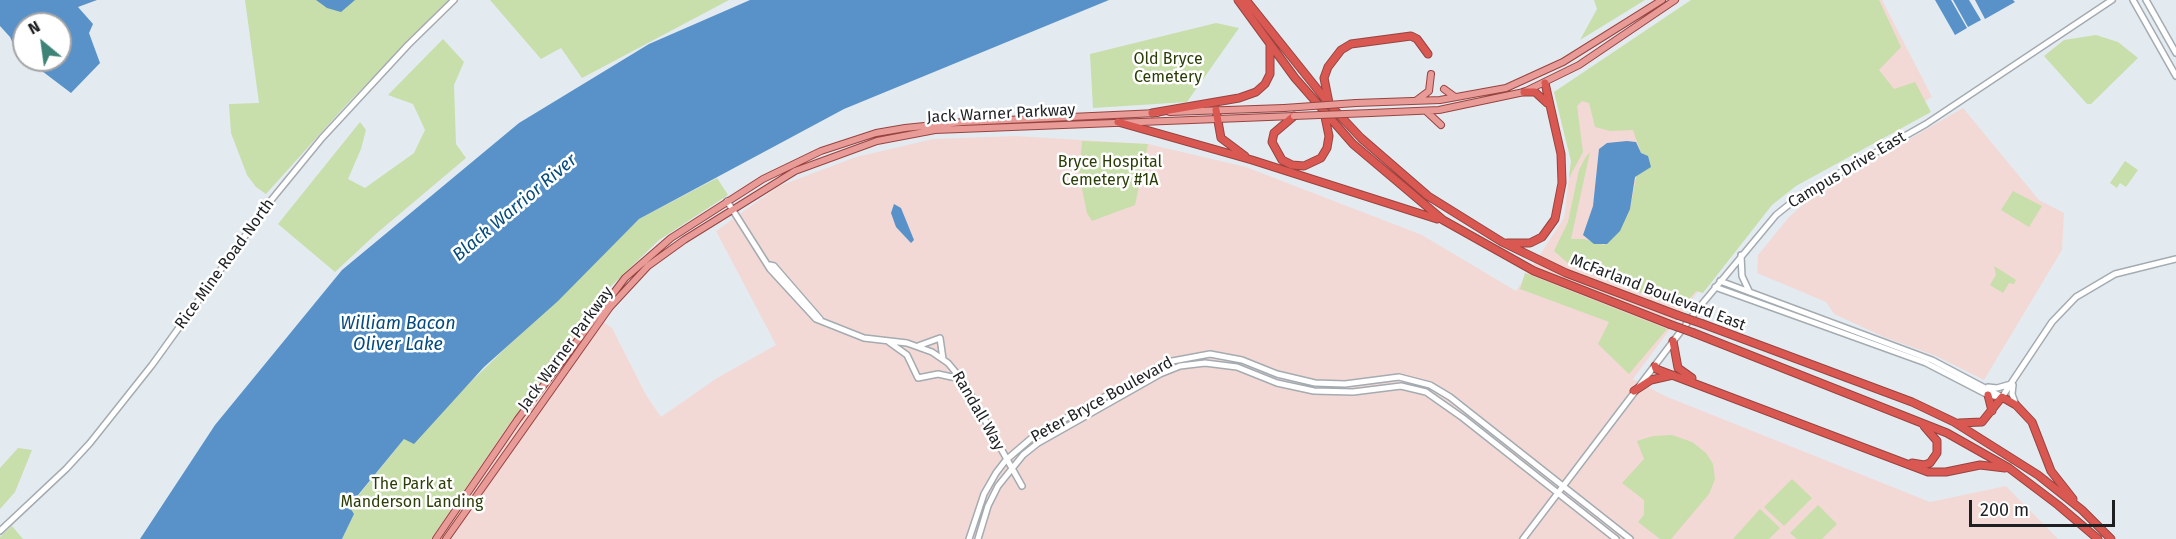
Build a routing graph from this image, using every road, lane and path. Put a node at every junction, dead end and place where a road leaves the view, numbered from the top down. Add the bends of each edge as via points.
1 (454, 0) edge
2 (1238, 0) edge
3 (1246, 0) edge
4 (1662, 0) edge
5 (1675, 0) edge
6 (2112, 0) edge
7 (2133, 0) edge
8 (2146, 0) edge
9 (1652, 11) junction
10 (1628, 27) junction
11 (1269, 43) junction
12 (2176, 53) edge
13 (1428, 54) dead end
14 (1545, 72) junction
15 (1431, 74) dead end
16 (2176, 76) edge
17 (1545, 83) junction
18 (1444, 89) dead end
19 (1524, 92) junction
20 (1459, 97) junction
21 (1440, 100) junction
22 (1414, 102) junction
23 (1330, 105) junction
24 (1549, 105) junction
25 (1323, 110) junction
26 (1439, 110) junction
27 (1425, 111) junction
28 (1152, 113) junction
29 (1216, 114) junction
30 (1294, 116) junction
31 (1118, 122) junction
32 (1441, 125) dead end
33 (1252, 160) junction
34 (727, 201) junction
35 (732, 210) junction
36 (1443, 220) junction
37 (1502, 242) junction
38 (1741, 254) junction
39 (2176, 259) edge
40 (1720, 281) junction
41 (1715, 287) junction
42 (1749, 291) junction
43 (888, 341) junction
44 (1673, 341) junction
45 (916, 346) junction
46 (943, 359) junction
47 (1655, 366) junction
48 (1673, 375) junction
49 (1685, 375) junction
50 (962, 379) junction
51 (2013, 384) junction
52 (1983, 386) junction
53 (1634, 391) junction
54 (1988, 395) junction
55 (2002, 397) junction
56 (2016, 405) junction
57 (1992, 411) junction
58 (1918, 420) junction
59 (1954, 422) junction
60 (1006, 460) junction
61 (1011, 468) junction
62 (2008, 468) junction
63 (1022, 486) dead end
64 (1563, 487) junction
65 (1558, 493) junction
66 (2082, 510) junction
67 (0, 531) edge
68 (436, 539) edge
69 (446, 539) edge
70 (969, 539) edge
71 (978, 539) edge
72 (1523, 539) edge
73 (1616, 539) edge
74 (1630, 539) edge
75 (2098, 539) edge
76 (2111, 539) edge

1 - 67 street, Rice Mine Road North via 322,138 268,204 152,365 90,443
2 - 11 highway, McFarland Boulevard East
3 - 23 highway, McFarland Boulevard East
4 - 9 main road
5 - 9 main road
6 - 38 street, Campus Drive East via 1926,124 1801,195 1776,215
7 - 16 street
8 - 12 street
9 - 10 main road
10 - 14 main road, Jack Warner Parkway
10 - 17 main road, Jack Warner Parkway via 1579,65
11 - 25 highway, McFarland Boulevard East
11 - 28 highway via 1270,74 1256,92
13 - 23 highway via 1418,39 1411,36 1351,44 1341,50 1324,78
14 - 17 main road
14 - 20 main road, Jack Warner Parkway via 1506,88
15 - 22 main road via 1429,91
17 - 19 main road, Jack Warner Parkway
17 - 24 highway
18 - 20 main road
19 - 24 highway via 1536,92
19 - 26 main road, Jack Warner Parkway
20 - 21 main road, Jack Warner Parkway
21 - 22 main road, Jack Warner Parkway
21 - 26 main road
22 - 29 main road, Jack Warner Parkway, bridge
23 - 37 highway, McFarland Boulevard East via 1400,174
24 - 37 highway via 1561,154 1562,183 1555,219 1542,237 1530,243
25 - 30 highway via 1329,136 1327,148 1320,158 1304,166 1282,160 1272,142 1274,133
25 - 36 highway, McFarland Boulevard East via 1378,168
26 - 27 main road, Jack Warner Parkway
27 - 30 main road, Jack Warner Parkway, bridge
27 - 32 main road
28 - 29 main road, Jack Warner Parkway
28 - 34 main road, Jack Warner Parkway via 934,124 876,133 806,157
29 - 30 main road, Jack Warner Parkway
29 - 31 main road, Jack Warner Parkway
29 - 33 highway via 1221,138
31 - 33 highway
31 - 35 main road, Jack Warner Parkway via 967,127 906,134 795,171
33 - 36 highway
34 - 35 street, Randall Way
34 - 68 main road, Jack Warner Parkway via 646,257 607,299
35 - 43 street, Randall Way via 770,265 820,319 864,338
35 - 69 main road, Jack Warner Parkway via 648,266 610,308
36 - 58 highway, McFarland Boulevard East, bridge via 1503,256 1603,299
37 - 59 highway, McFarland Boulevard East, bridge via 1566,273 1912,402
38 - 40 street, Campus Drive East
38 - 42 street via 1742,276
39 - 51 street via 2124,270 2083,292 2052,322
40 - 41 street, Campus Drive East
40 - 42 street
41 - 44 street, Campus Drive East
41 - 54 street via 1926,363
42 - 52 street via 1932,360
43 - 45 street, Randall Way
43 - 50 street via 907,355 918,378 938,374
44 - 47 street, Campus Drive East
44 - 49 highway via 1675,361
45 - 46 street, Randall Way
45 - 46 street via 940,338
46 - 50 street, Randall Way
47 - 48 highway
47 - 49 highway
47 - 53 street, Campus Drive East
48 - 53 highway via 1651,380
48 - 62 highway via 1928,472 1980,465
49 - 58 highway via 1924,465 1935,458 1939,447 1935,436
50 - 60 street, Randall Way
51 - 52 street
51 - 55 street
51 - 56 street
52 - 55 street
53 - 64 street, Campus Drive East
54 - 55 street
54 - 57 highway
55 - 56 highway
55 - 57 highway
56 - 66 highway via 2032,422 2051,471
57 - 59 highway via 1977,424
58 - 62 highway, McFarland Boulevard East
59 - 66 highway, McFarland Boulevard East via 2017,460
60 - 61 street, Randall Way
60 - 64 street, Peter Bryce Boulevard via 1039,432 1156,368 1178,358 1210,354 1314,383 1399,378 1430,385
60 - 70 street, Peter Bryce Boulevard via 984,494
61 - 63 street, Randall Way
61 - 65 street, Peter Bryce Boulevard via 1038,443 1160,374 1180,366 1205,363 1237,367 1314,392 1401,386 1426,392
61 - 71 street, Peter Bryce Boulevard via 992,498
62 - 75 highway, McFarland Boulevard East
64 - 65 street, Campus Drive East
64 - 74 street, Peter Bryce Boulevard
65 - 72 street, Campus Drive East
65 - 73 street, Peter Bryce Boulevard
66 - 76 highway, McFarland Boulevard East

